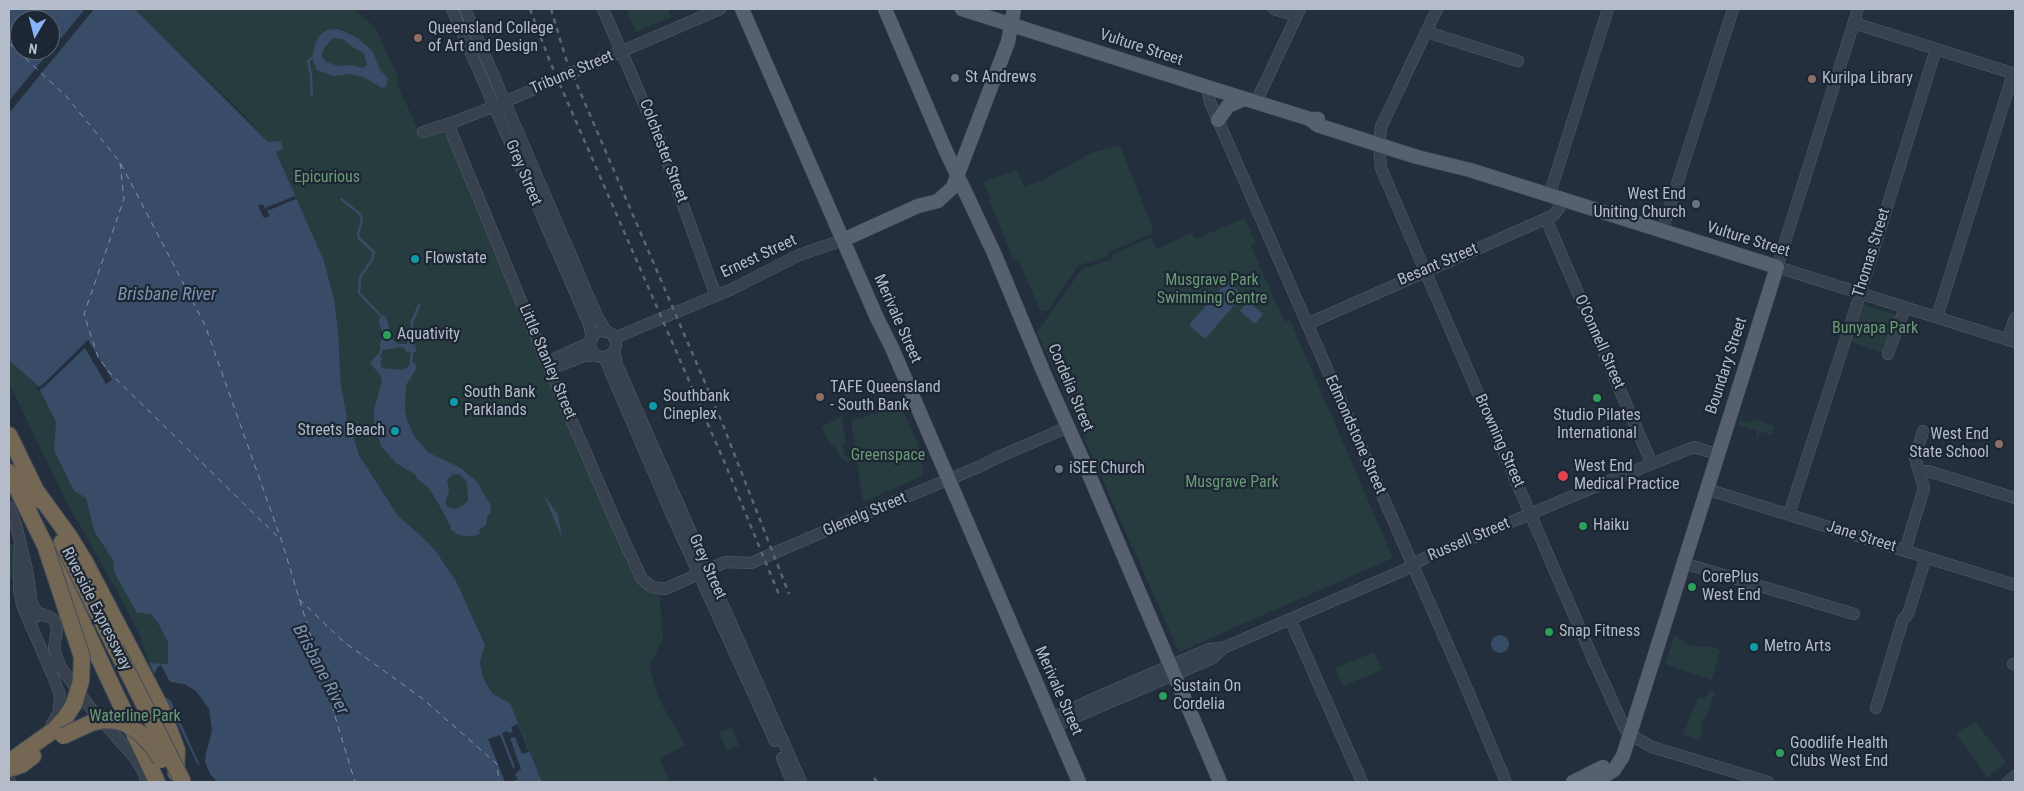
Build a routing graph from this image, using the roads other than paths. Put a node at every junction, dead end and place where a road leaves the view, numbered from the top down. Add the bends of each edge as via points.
1 (452, 9) edge
2 (465, 9) edge
3 (603, 9) edge
4 (720, 9) edge
5 (742, 9) edge
6 (886, 9) edge
7 (967, 9) edge
8 (1004, 9) edge
9 (1014, 9) edge
10 (1274, 9) edge
11 (1437, 9) edge
12 (1608, 9) edge
13 (1733, 9) edge
14 (1858, 9) edge
15 (1298, 12) edge
16 (1854, 23) junction
17 (1012, 26) junction
18 (1427, 32) junction
19 (1936, 49) junction
20 (623, 51) junction
21 (1518, 61) dead end
22 (2014, 74) edge
23 (1207, 88) junction
24 (1250, 101) junction
25 (500, 104) junction
26 (1218, 120) junction
27 (448, 124) junction
28 (423, 132) dead end
29 (1379, 141) junction
30 (957, 174) junction
31 (1556, 197) junction
32 (1546, 219) junction
33 (1662, 231) junction
34 (843, 240) junction
35 (1777, 267) junction
36 (1425, 271) junction
37 (1860, 293) junction
38 (716, 296) junction
39 (1905, 308) junction
40 (1937, 317) junction
41 (2015, 318) edge
42 (1307, 324) junction
43 (610, 335) junction
44 (591, 340) junction
45 (2012, 340) edge
46 (614, 351) junction
47 (1888, 354) dead end
48 (600, 356) junction
49 (548, 366) junction
50 (1068, 428) junction
51 (1923, 431) dead end
52 (9, 435) edge
53 (1718, 454) junction
54 (1652, 464) junction
55 (1919, 471) junction
56 (9, 472) edge
57 (948, 479) junction
58 (1706, 489) junction
59 (2015, 498) edge
60 (9, 507) edge
61 (1531, 514) junction
62 (1789, 514) junction
63 (20, 540) junction
64 (40, 549) junction
65 (1905, 550) junction
66 (1926, 557) junction
67 (24, 559) junction
68 (1683, 563) junction
69 (1411, 565) junction
70 (703, 572) junction
71 (2015, 585) edge
72 (659, 589) joint
73 (1854, 614) dead end
74 (45, 615) junction
75 (1290, 619) junction
76 (31, 627) junction
77 (1172, 670) junction
78 (1876, 708) dead end
79 (1054, 725) junction
80 (1629, 733) junction
81 (11, 763) edge
82 (1612, 776) edge
83 (2015, 776) edge
84 (176, 778) edge
85 (146, 782) edge
86 (157, 782) edge
87 (792, 782) edge
88 (801, 782) edge
89 (1079, 782) edge
90 (1220, 782) edge
91 (1362, 782) edge
92 (1506, 782) edge
93 (1573, 782) edge
94 (1594, 782) edge
95 (1768, 782) edge
96 (2008, 782) edge

1 - 25 street, Grey Street
2 - 25 street, Grey Street
3 - 20 street, Colchester Street
4 - 20 street, Tribune Street
5 - 34 main road, Merivale Street
6 - 30 main road, Cordelia Street
7 - 17 main road, Vulture Street
8 - 17 main road
9 - 17 main road, Ernest Street
10 - 15 street
11 - 18 street
12 - 31 street, Besant Street
13 - 33 street
14 - 16 street, Boundary Street
15 - 24 street
16 - 19 street
16 - 35 street, Boundary Street
17 - 23 main road, Vulture Street
17 - 30 main road, Ernest Street
18 - 21 street
18 - 29 street via 1385,118
19 - 22 street
19 - 37 street, Thomas Street
20 - 25 street, Tribune Street
20 - 38 street, Colchester Street via 658,136
22 - 40 street
23 - 24 main road, Vulture Street
23 - 26 street, Edmondstone Street
24 - 26 main road via 1228,106
24 - 29 main road, Vulture Street via 1320,119
25 - 27 street, Tribune Street
25 - 43 street, Grey Street via 596,316
25 - 44 street, Grey Street via 589,324
26 - 42 street, Edmondstone Street
27 - 28 street, Tribune Street
27 - 49 street, Little Stanley Street
29 - 31 main road, Vulture Street via 1417,158 1470,170
29 - 36 street, Browning Street via 1381,168
30 - 34 main road, Ernest Street via 918,206
30 - 50 main road, Cordelia Street
31 - 32 street, Besant Street via 1559,208
31 - 33 main road, Vulture Street
32 - 36 street, Besant Street
32 - 54 street, O'Connell Street
33 - 35 main road, Vulture Street
34 - 38 street, Ernest Street via 799,255
34 - 57 main road, Merivale Street
35 - 37 street, Vulture Street
35 - 53 main road, Boundary Street
36 - 42 street, Besant Street
36 - 61 street, Browning Street
37 - 39 street, Vulture Street
37 - 62 street, Thomas Street
38 - 43 street, Ernest Street
39 - 40 street, Vulture Street
39 - 47 street
40 - 45 street, Vulture Street
41 - 45 street
42 - 69 street, Edmondstone Street
43 - 44 street via 598,333
43 - 46 street via 616,344
44 - 48 street via 590,348
44 - 49 street via 556,358
46 - 48 street
46 - 70 street, Grey Street
48 - 49 street via 584,356 559,366
48 - 70 street, Grey Street
49 - 72 street, Little Stanley Street via 642,579
50 - 57 street, Glenelg Street
50 - 77 main road, Cordelia Street
51 - 55 street via 1915,458
52 - 84 highway, Riverside Expressway, bridge
53 - 54 street, Russell Street via 1694,447
53 - 58 main road, Boundary Street
54 - 61 street, Russell Street
55 - 59 street
55 - 65 street via 1924,488
56 - 64 highway, Riverside Expressway
57 - 70 street, Glenelg Street via 751,563 725,562
57 - 79 main road, Merivale Street
58 - 62 street, Jane Street
58 - 68 main road, Boundary Street
60 - 63 street
61 - 69 street, Russell Street
61 - 80 street, Browning Street via 1606,688
62 - 65 street, Jane Street
63 - 67 street
63 - 76 street via 20,594
64 - 67 street
64 - 81 highway, bridge via 82,657 82,681 74,704 54,730
64 - 86 highway, Riverside Expressway, bridge via 68,592
65 - 66 street, Jane Street
66 - 71 street, Jane Street
66 - 78 street
67 - 74 street via 32,604 37,612
68 - 73 street
68 - 80 main road, Boundary Street
69 - 75 street, Russell Street
69 - 92 street, Edmondstone Street
70 - 72 street, Glenelg Street
70 - 87 street, Grey Street
70 - 88 street, Grey Street
74 - 76 street via 34,617
74 - 85 street via 56,623 54,649 64,674 134,758
75 - 77 street, Russell Street via 1223,648 1213,658
75 - 91 street
76 - 81 street via 56,682 60,708 50,728
77 - 79 street, Russell Street
77 - 90 main road, Cordelia Street
79 - 89 main road, Merivale Street
80 - 82 main road, Boundary Street via 1623,756
80 - 93 main road via 1604,766
80 - 95 street via 1652,747
81 - 84 highway, bridge via 21,765 63,736 95,722 113,721 137,730
82 - 94 main road
83 - 96 street

